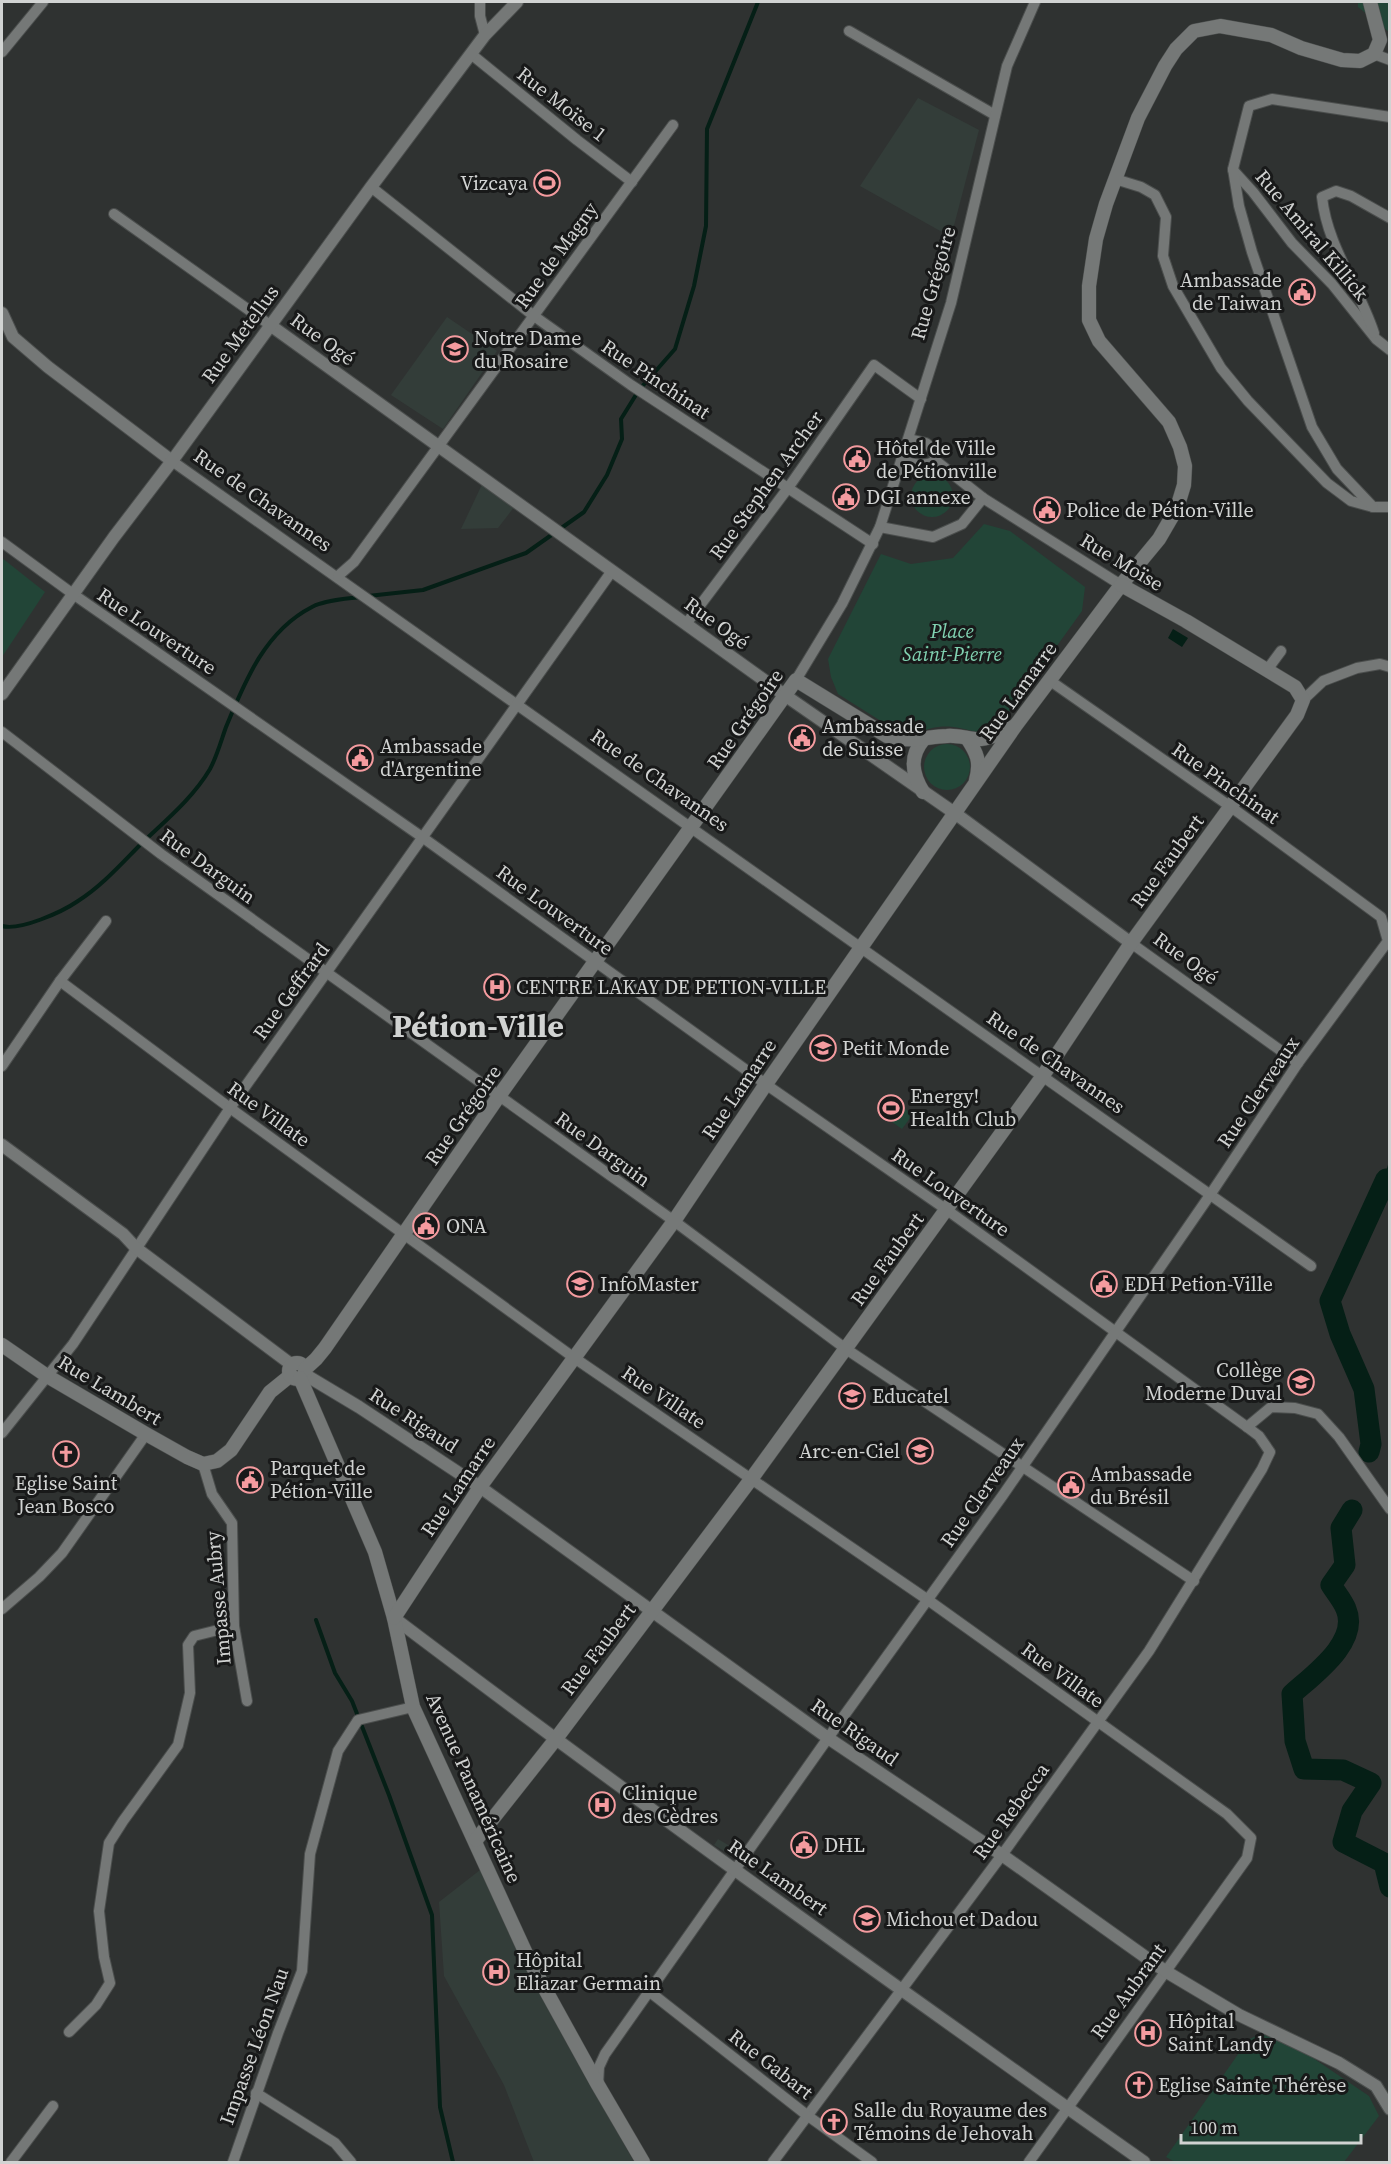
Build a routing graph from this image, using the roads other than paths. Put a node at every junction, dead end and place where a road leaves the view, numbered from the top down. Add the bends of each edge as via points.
1 (43, 2) edge
2 (480, 2) edge
3 (517, 2) edge
4 (1035, 2) edge
5 (1370, 2) edge
6 (849, 31) dead end
7 (484, 35) junction
8 (2, 52) edge
9 (471, 54) junction
10 (1374, 54) junction
11 (1389, 60) edge
12 (995, 115) junction
13 (1389, 117) edge
14 (673, 125) dead end
15 (1233, 170) junction
16 (1115, 179) junction
17 (632, 182) junction
18 (371, 187) junction
19 (114, 214) dead end
20 (1389, 218) edge
21 (2, 313) edge
22 (534, 316) junction
23 (270, 325) junction
24 (1376, 339) junction
25 (1389, 350) edge
26 (921, 399) junction
27 (909, 439) junction
28 (439, 446) junction
29 (172, 461) junction
30 (903, 461) junction
31 (936, 461) junction
32 (788, 488) junction
33 (982, 498) junction
34 (1373, 507) junction
35 (1389, 507) edge
36 (880, 527) junction
37 (2, 542) edge
38 (873, 544) junction
39 (612, 571) junction
40 (338, 576) junction
41 (1121, 585) junction
42 (73, 594) junction
43 (686, 624) junction
44 (1281, 651) dead end
45 (1389, 667) edge
46 (1267, 670) junction
47 (796, 680) junction
48 (1049, 680) junction
49 (2, 694) edge
50 (786, 696) junction
51 (1303, 700) junction
52 (518, 704) junction
53 (1016, 725) junction
54 (2, 732) edge
55 (967, 738) junction
56 (923, 740) junction
57 (975, 785) junction
58 (923, 792) junction
59 (1231, 807) junction
60 (956, 814) junction
61 (693, 827) junction
62 (422, 837) junction
63 (1381, 917) joint
64 (106, 921) dead end
65 (1131, 943) junction
66 (861, 946) junction
67 (596, 962) junction
68 (327, 973) junction
69 (60, 981) junction
70 (1298, 1063) junction
71 (2, 1066) edge
72 (1042, 1077) junction
73 (766, 1084) junction
74 (499, 1096) junction
75 (230, 1108) junction
76 (2, 1145) edge
77 (1210, 1195) junction
78 (947, 1210) junction
79 (674, 1221) junction
80 (404, 1233) junction
81 (136, 1248) junction
82 (1311, 1266) dead end
83 (1116, 1332) junction
84 (2, 1345) edge
85 (846, 1349) junction
86 (573, 1357) junction
87 (298, 1372) junction
88 (47, 1376) junction
89 (1247, 1427) junction
90 (2, 1433) edge
91 (146, 1434) junction
92 (203, 1464) junction
93 (1022, 1466) junction
94 (1262, 1469) joint
95 (752, 1479) junction
96 (480, 1487) junction
97 (1389, 1509) edge
98 (1194, 1581) junction
99 (928, 1600) junction
100 (2, 1609) edge
101 (651, 1611) junction
102 (394, 1618) junction
103 (234, 1626) junction
104 (248, 1701) dead end
105 (413, 1707) junction
106 (1098, 1722) junction
107 (828, 1738) junction
108 (555, 1740) junction
109 (1251, 1838) joint
110 (476, 1840) junction
111 (1002, 1855) junction
112 (735, 1871) junction
113 (1165, 1971) junction
114 (902, 1989) junction
115 (650, 1992) junction
116 (69, 2032) dead end
117 (598, 2085) junction
118 (256, 2093) junction
119 (53, 2106) dead end
120 (1067, 2108) junction
121 (1389, 2109) edge
122 (808, 2116) junction
123 (11, 2163) edge
124 (232, 2163) edge
125 (351, 2163) edge
126 (643, 2163) edge
127 (773, 2163) edge
128 (872, 2163) edge
129 (1029, 2163) edge
130 (1144, 2163) edge

1 - 8 street
2 - 7 street
3 - 7 street, Rue Metellus
4 - 12 street, Rue Grégoire via 1007,66
5 - 10 main road via 1380,40
6 - 12 street
7 - 9 street, Rue Metellus
9 - 17 street, Rue Moïse 1
9 - 18 street, Rue Metellus
10 - 11 street
10 - 16 main road, Rue Lamarre via 1360,61 1342,60 1271,35 1220,26 1194,31 1165,66 1138,118
12 - 26 street, Rue Grégoire via 951,303
13 - 15 street via 1272,99 1249,106
14 - 17 street, Rue de Magny
15 - 24 street, Rue Amiral Killick
15 - 34 street via 1252,252 1312,427 1337,469
16 - 34 street via 1155,195 1166,218 1163,256 1173,285 1221,368 1272,428 1328,483 1351,501
16 - 41 main road, Rue Lamarre via 1096,239 1089,285 1089,320 1099,341 1168,422 1185,466 1177,508 1159,539
17 - 22 street, Rue de Magny
18 - 22 street, Rue Pinchinat
18 - 23 street, Rue Metellus
19 - 23 street, Rue Ogé
20 - 24 street via 1352,196 1335,191 1322,197 1324,217
21 - 29 street, Rue de Chavannes via 12,337
22 - 28 street, Rue de Magny
22 - 32 street, Rue Pinchinat via 651,399
23 - 28 street, Rue Ogé
23 - 29 street, Rue Metellus
24 - 25 street, Rue Amiral Killick
26 - 27 street, Rue Grégoire
26 - 32 street, Rue Stephen Archer via 874,365
27 - 30 street, Rue Grégoire
27 - 31 street, Rue Moïse via 926,443 933,449
28 - 39 street, Rue Ogé
28 - 40 street, Rue de Magny via 354,562
29 - 40 street, Rue de Chavannes
29 - 42 street, Rue Metellus
30 - 31 street via 916,465
30 - 36 street, Rue Grégoire
31 - 33 street, Rue Moïse
32 - 38 street, Rue Pinchinat
32 - 43 street, Rue Stephen Archer
33 - 36 street via 963,524 933,537
33 - 41 street, Rue Moïse
34 - 35 street
36 - 38 street, Rue Grégoire
37 - 42 street, Rue Louverture
38 - 47 street, Rue Grégoire
39 - 43 street, Rue Ogé
39 - 52 street, Rue Geffrard
40 - 52 street, Rue de Chavannes
41 - 46 main road, Rue Moïse
41 - 48 main road, Rue Lamarre
42 - 49 street, Rue Metellus
42 - 62 street, Rue Louverture
43 - 50 street, Rue Ogé
44 - 46 street
45 - 51 street via 1380,664 1357,668 1323,681
46 - 51 main road, Rue Moïse via 1295,687
47 - 50 main road, Rue Grégoire
47 - 56 main road via 887,736
48 - 53 main road, Rue Lamarre
48 - 59 street, Rue Pinchinat
50 - 58 street, Rue Ogé
50 - 61 main road, Rue Grégoire
51 - 59 main road, Rue Faubert via 1298,715
52 - 61 street, Rue de Chavannes
52 - 62 street, Rue Geffrard
53 - 55 main road via 988,738
53 - 57 main road, Rue Lamarre
54 - 68 street, Rue Darguin via 128,830
55 - 56 main road
55 - 57 main road via 979,763
56 - 58 main road via 912,761
57 - 60 main road, Rue Lamarre
58 - 60 street, Rue Ogé
59 - 63 street, Rue Pinchinat
59 - 65 main road, Rue Faubert
60 - 65 street, Rue Ogé
60 - 66 main road, Rue Lamarre
61 - 66 street, Rue de Chavannes
61 - 67 main road, Rue Grégoire
62 - 67 street, Rue Louverture
62 - 68 street, Rue Geffrard
63 - 70 street, Rue Clerveaux via 1388,941
64 - 69 street
65 - 70 street, Rue Ogé
65 - 72 main road, Rue Faubert
66 - 72 street, Rue de Chavannes
66 - 73 main road, Rue Lamarre
67 - 73 street, Rue Louverture
67 - 74 main road, Rue Grégoire
68 - 74 street, Rue Darguin
68 - 75 street, Rue Geffrard
69 - 71 street
69 - 75 street, Rue Villate
70 - 77 street, Rue Clerveaux
72 - 77 street, Rue de Chavannes
72 - 78 main road, Rue Faubert
73 - 78 street, Rue Louverture
73 - 79 main road, Rue Lamarre
74 - 79 street, Rue Darguin
74 - 80 main road, Rue Grégoire
75 - 80 street, Rue Villate
75 - 81 street, Rue Geffrard
76 - 81 street, Rue Rigaud via 123,1234
77 - 82 street, Rue de Chavannes
77 - 83 street, Rue Clerveaux
78 - 83 street, Rue Louverture
78 - 85 main road, Rue Faubert
79 - 85 street, Rue Darguin
79 - 86 main road, Rue Lamarre
80 - 86 street, Rue Villate
80 - 87 main road, Rue Grégoire via 325,1348
81 - 87 street, Rue Rigaud
81 - 88 street, Rue Geffrard via 73,1344
83 - 89 street, Rue Louverture
83 - 93 street, Rue Clerveaux
84 - 88 main road, Rue Lambert
85 - 93 street, Rue Darguin
85 - 95 main road, Rue Faubert
86 - 95 street, Rue Villate
86 - 96 main road, Rue Lamarre
87 - 92 main road, Rue Grégoire via 270,1392 231,1450 217,1461
87 - 96 street, Rue Rigaud
87 - 102 main road, Avenue Panaméricaine via 375,1552
88 - 90 street, Rue Geffrard
88 - 91 main road, Rue Lambert
89 - 94 street, Rue Louverture via 1270,1452
89 - 97 street via 1270,1407 1318,1414 1339,1437
91 - 92 main road, Rue Lambert
91 - 100 street via 62,1553
92 - 103 street, Impasse Aubry via 212,1494 232,1524
93 - 98 street, Rue Darguin
93 - 99 street, Rue Clerveaux
94 - 98 street, Rue Rebecca
95 - 99 street, Rue Villate
95 - 101 main road, Rue Faubert
96 - 101 street, Rue Rigaud
96 - 102 main road, Rue Lamarre
98 - 106 street, Rue Rebecca
99 - 106 street, Rue Villate
99 - 107 street, Rue Clerveaux
101 - 107 street, Rue Rigaud
101 - 108 main road, Rue Faubert
102 - 105 main road, Avenue Panaméricaine
102 - 108 street, Rue Lambert
103 - 104 street, Impasse Aubry
103 - 116 street via 190,1640 190,1693 178,1745 109,1843 99,1911 110,1983 96,2005
105 - 110 main road, Avenue Panaméricaine
105 - 118 street, Impasse Léon Nau via 358,1720 338,1751 310,1854 302,1971
106 - 109 street, Rue Villate via 1227,1815
106 - 111 street, Rue Rebecca
107 - 111 street, Rue Rigaud
107 - 112 street, Rue Clerveaux
108 - 110 main road, Rue Faubert
108 - 112 street, Rue Lambert
109 - 113 street, Rue Aubrant via 1247,1858
110 - 117 main road, Avenue Panaméricaine via 529,1960
111 - 113 street, Rue Rigaud
111 - 114 street, Rue Rebecca
112 - 114 street, Rue Lambert
112 - 115 street, Rue Clerveaux
113 - 120 street, Rue Aubrant
113 - 121 street, Rue Rigaud via 1239,2015 1339,2063 1376,2086
114 - 120 street, Rue Lambert
114 - 122 street, Rue Rebecca
115 - 117 street, Rue Clerveaux via 605,2054
115 - 122 street, Rue Gabart
117 - 126 main road, Avenue Panaméricaine
118 - 124 street, Impasse Léon Nau
118 - 125 street via 335,2143
119 - 123 street
120 - 129 street, Rue Aubrant
120 - 130 street, Rue Lambert
122 - 127 street, Rue Rebecca
122 - 128 street, Rue Gabart

